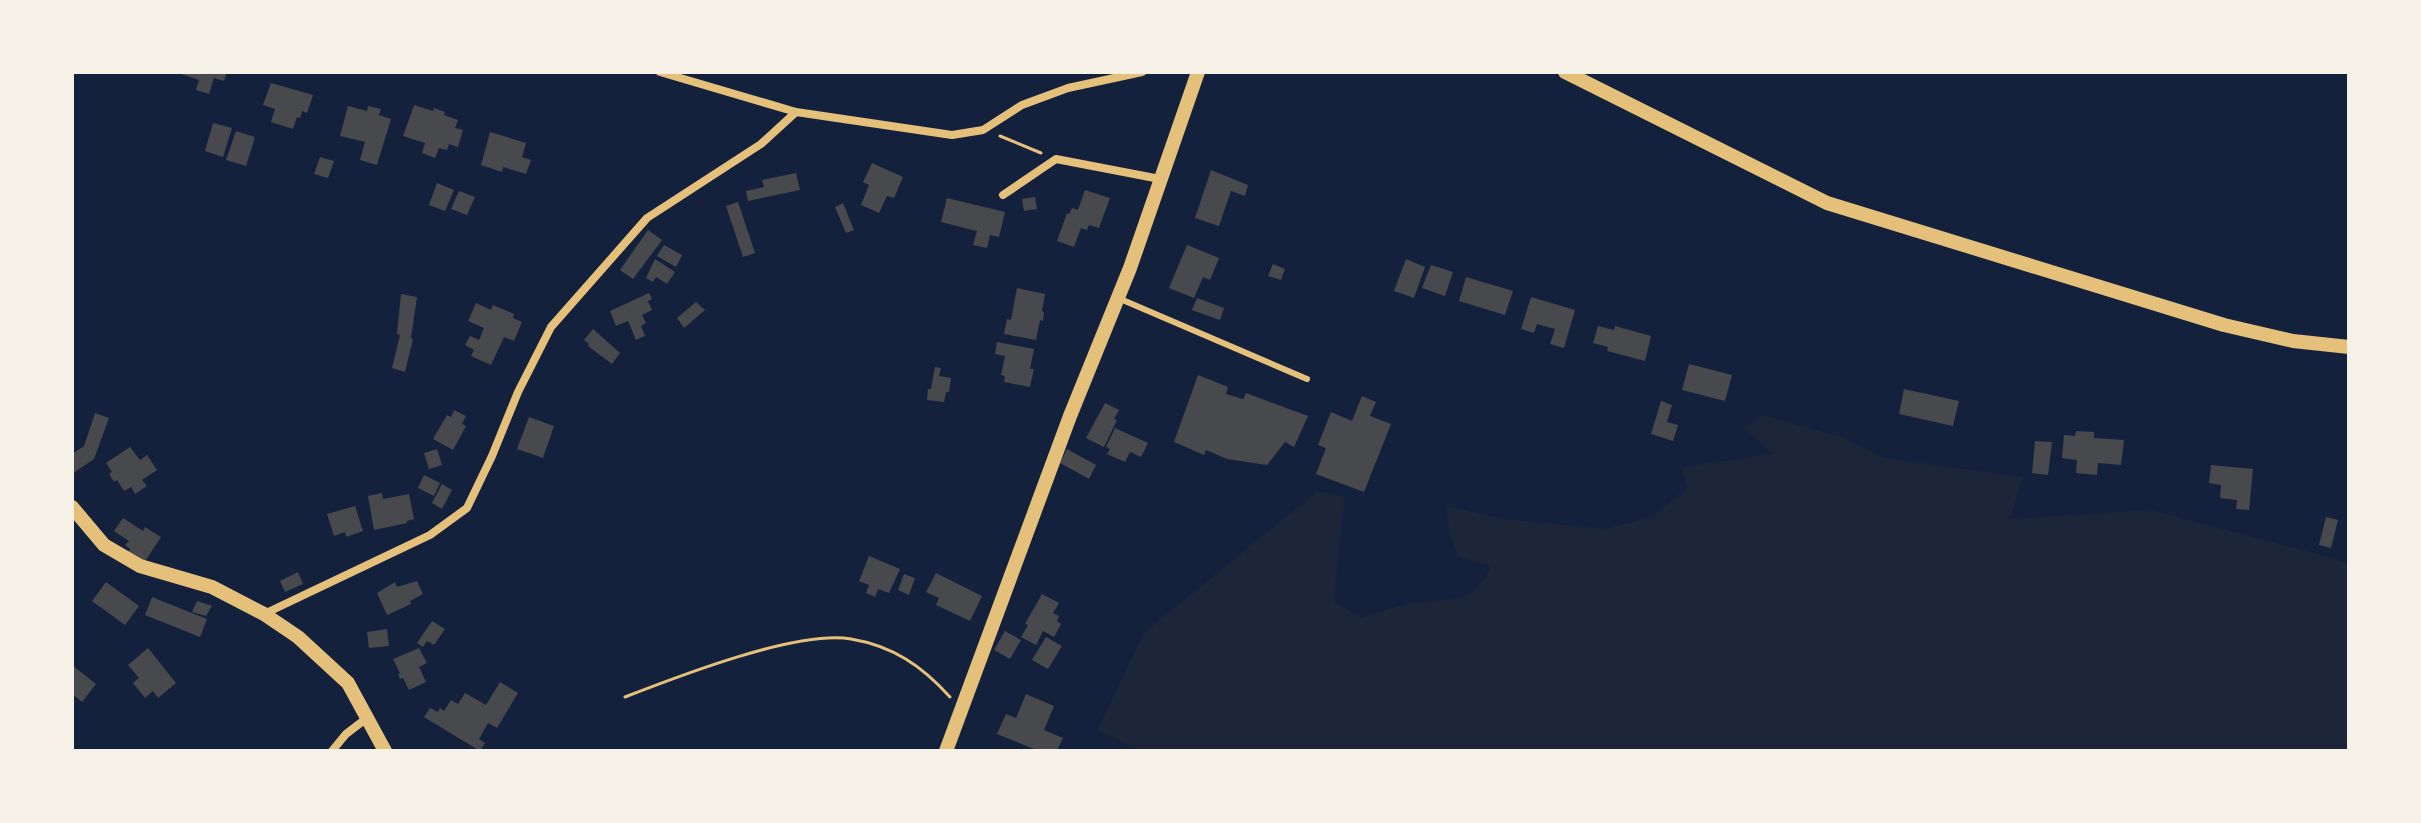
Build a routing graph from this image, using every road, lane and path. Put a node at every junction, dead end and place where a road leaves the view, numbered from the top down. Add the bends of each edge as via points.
1 (660, 72) edge
2 (1142, 72) edge
3 (1198, 72) edge
4 (1565, 72) edge
5 (796, 112) junction
6 (983, 130) junction
7 (1056, 159) junction
8 (1160, 179) junction
9 (1003, 195) dead end
10 (1118, 298) junction
11 (2349, 347) edge
12 (1307, 379) dead end
13 (72, 507) edge
14 (264, 614) junction
15 (625, 697) dead end
16 (961, 709) junction
17 (367, 718) junction
18 (332, 751) edge
19 (385, 751) edge
20 (946, 751) edge

1 - 5 street
2 - 6 street via 1068,88 1022,105
3 - 8 street
4 - 11 street via 1827,203 2224,325
5 - 6 street via 952,135
5 - 14 street via 761,144 647,218 551,327 467,508 430,535
6 - 7 path
7 - 8 street
7 - 9 street
8 - 10 street
10 - 12 lane
10 - 16 street
13 - 14 street via 104,545 140,566 212,587
14 - 17 street via 348,683
15 - 16 path via 779,646 850,639 890,650 930,674
16 - 20 street
17 - 18 street
17 - 19 street

